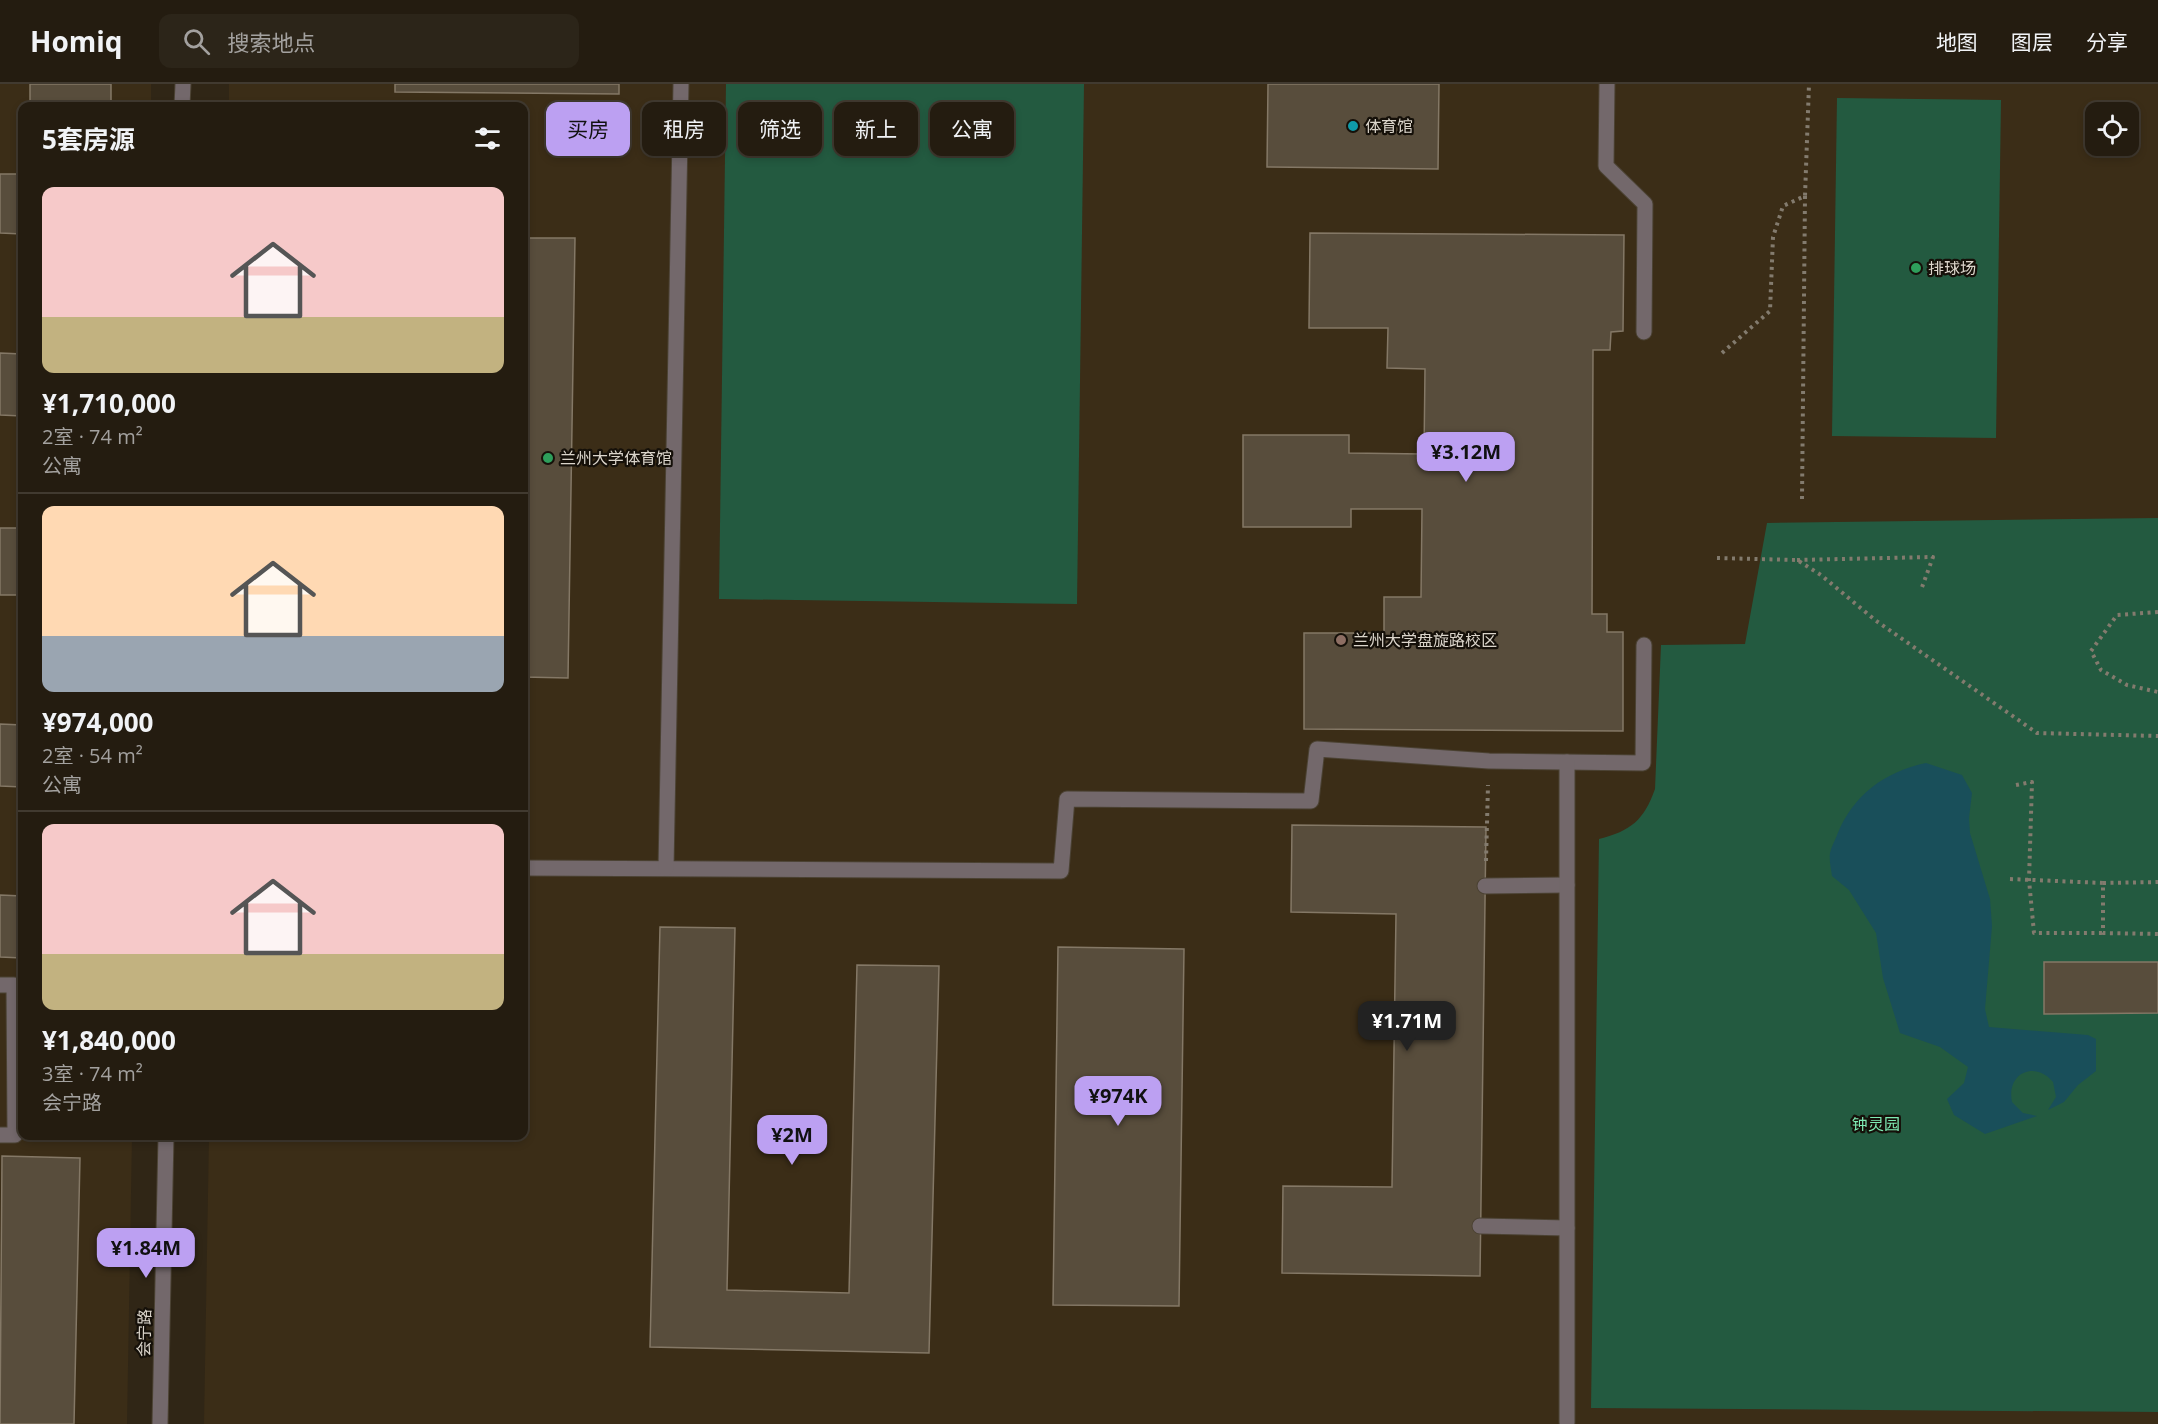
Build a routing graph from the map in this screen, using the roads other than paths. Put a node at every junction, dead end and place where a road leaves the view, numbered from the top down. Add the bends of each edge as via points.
1 (183, 84) edge
2 (681, 84) edge
3 (1607, 84) edge
4 (182, 102) edge
5 (1644, 332) dead end
6 (1644, 645) dead end
7 (1567, 762) junction
8 (528, 868) edge
9 (666, 868) junction
10 (1567, 885) junction
11 (1485, 886) road end
12 (0, 985) edge
13 (0, 1135) edge
14 (166, 1140) edge
15 (1480, 1226) dead end
16 (1567, 1228) junction
17 (1566, 1422) dead end
18 (160, 1424) edge

1 - 4 street
2 - 9 street
3 - 5 street via 1606,166 1645,204
6 - 7 street via 1643,763
7 - 9 street via 1489,761 1317,749 1311,801 1067,799 1060,870
7 - 10 street
8 - 9 street
10 - 11 street
10 - 16 street
12 - 13 street via 14,985 15,1077 15,1135
14 - 18 street, 会宁路
15 - 16 street
16 - 17 street

